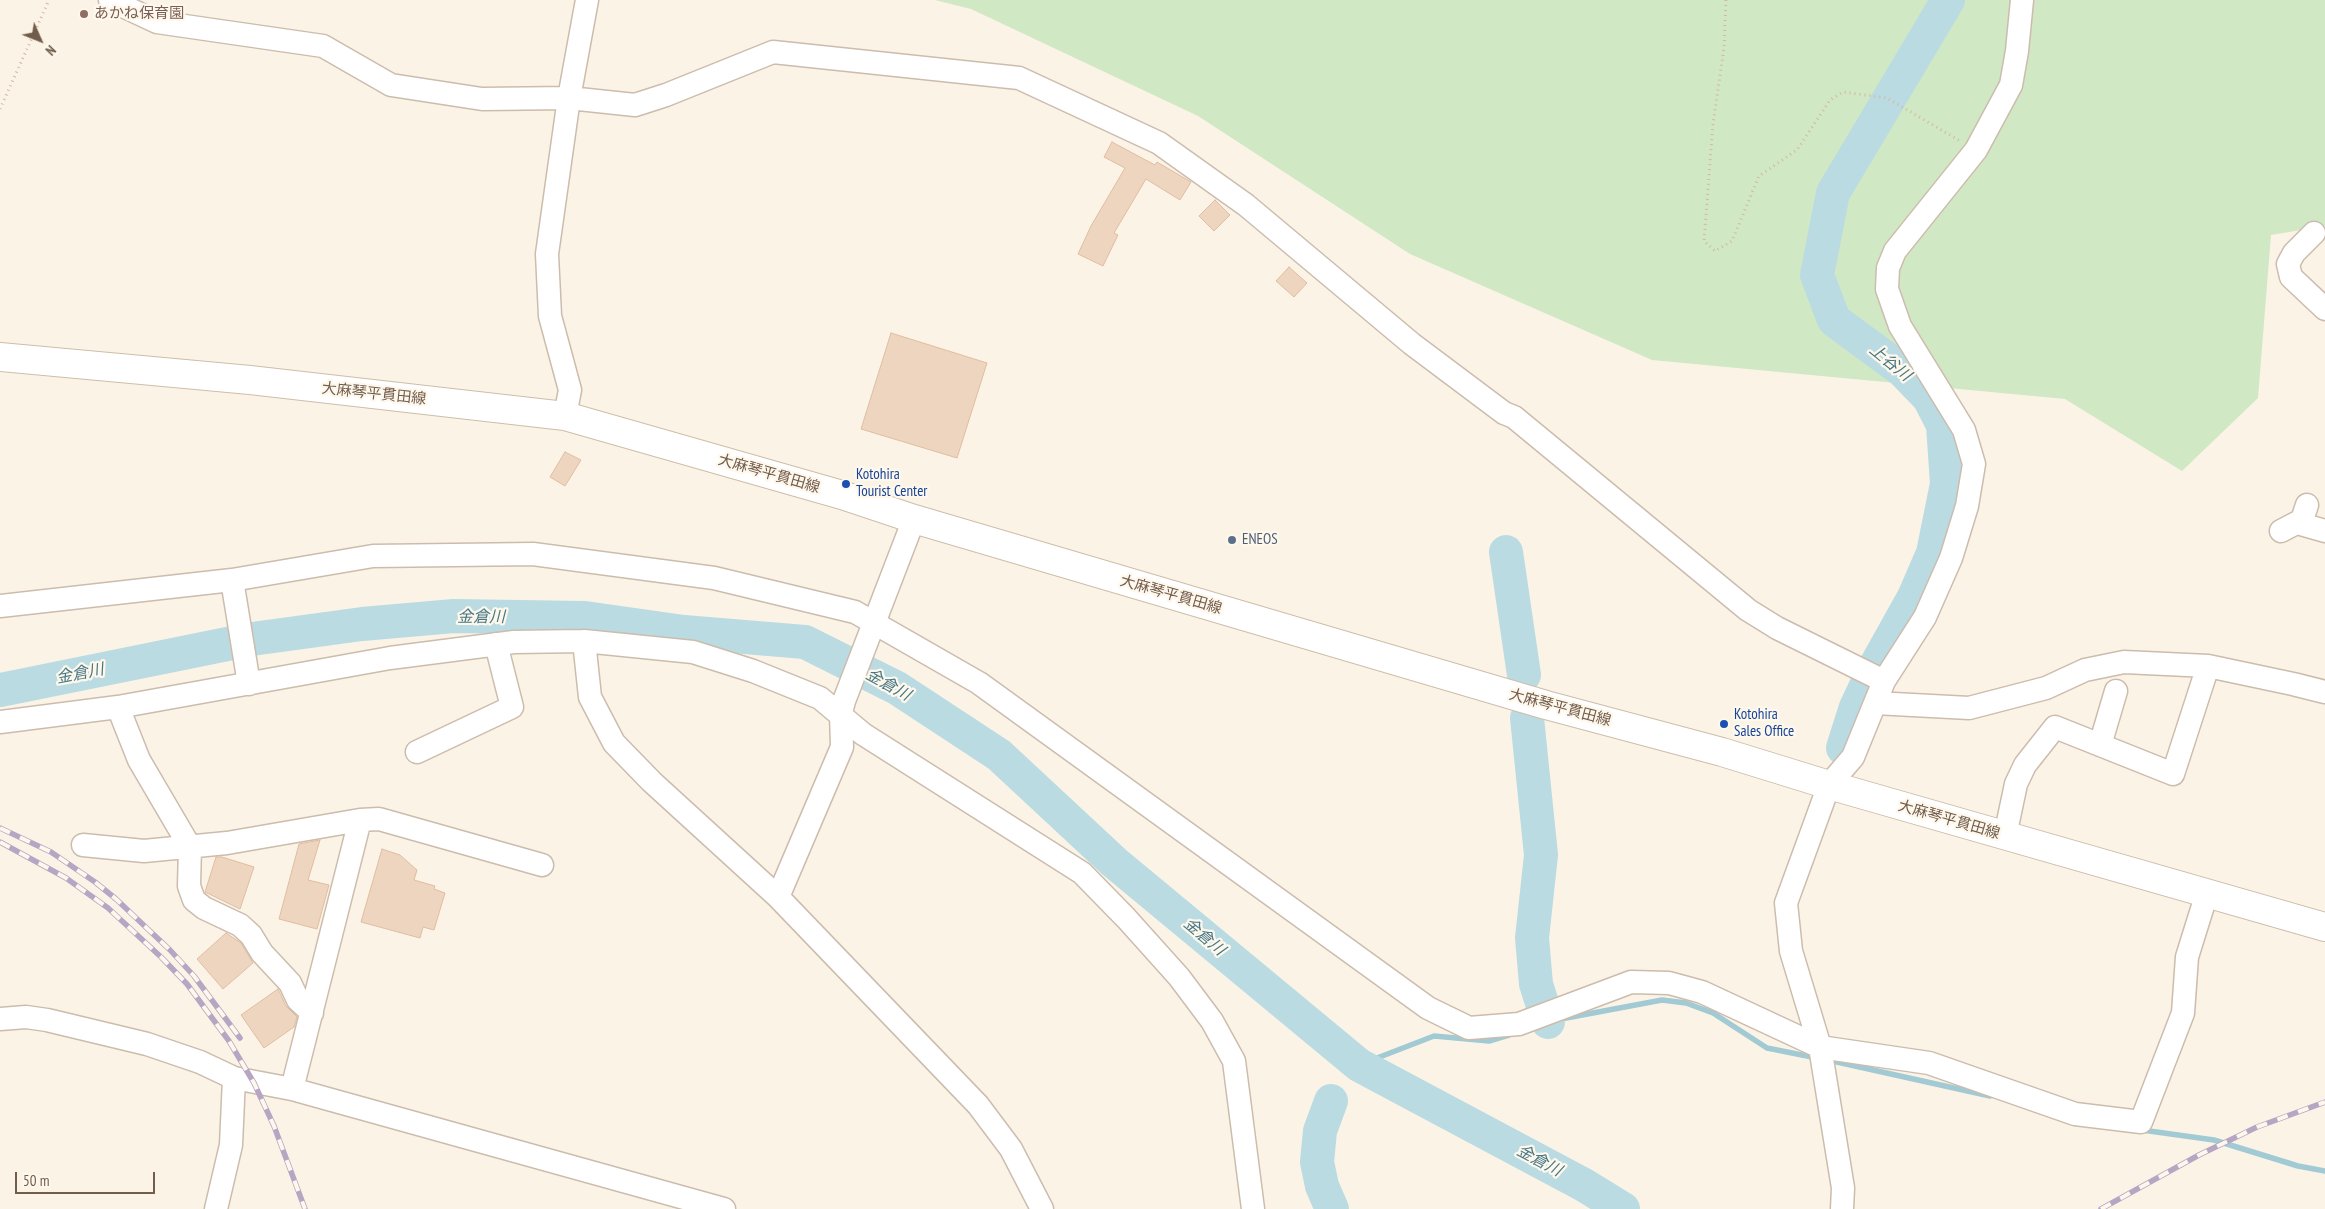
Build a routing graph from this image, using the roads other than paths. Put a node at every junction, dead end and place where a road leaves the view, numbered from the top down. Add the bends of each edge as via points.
1 (110, 0) edge
2 (587, 0) edge
3 (2022, 0) edge
4 (569, 98) junction
5 (2314, 234) dead end
6 (2325, 309) edge
7 (0, 357) edge
8 (564, 416) junction
9 (914, 519) junction
10 (2295, 520) dead end
11 (2325, 531) edge
12 (232, 580) junction
13 (0, 606) edge
14 (872, 628) junction
15 (584, 641) junction
16 (496, 644) junction
17 (2208, 666) junction
18 (1884, 681) junction
19 (249, 684) junction
20 (2116, 691) dead end
21 (2325, 692) edge
22 (1875, 703) junction
23 (842, 707) junction
24 (118, 708) junction
25 (0, 722) edge
26 (2100, 745) junction
27 (417, 752) dead end
28 (1830, 786) junction
29 (360, 820) junction
30 (2005, 836) junction
31 (83, 845) dead end
32 (190, 847) junction
33 (542, 865) dead end
34 (2207, 893) junction
35 (778, 897) junction
36 (2325, 926) edge
37 (312, 1013) junction
38 (0, 1019) edge
39 (1820, 1047) junction
40 (234, 1078) junction
41 (292, 1089) junction
42 (216, 1209) edge
43 (724, 1209) edge
44 (1042, 1209) edge
45 (1253, 1209) edge
46 (1842, 1209) edge

1 - 4 street via 157,22 323,46 392,84 482,99
2 - 4 street
3 - 18 street via 2011,85 1976,150 1895,251 1888,268 1887,289 1900,326 1964,430 1974,464 1967,506 1951,558 1925,617
4 - 8 street via 547,254 550,316 570,390
4 - 18 street via 635,105 773,52 1019,78 1159,143 1246,205 1412,344 1522,423 1748,610 1777,628
5 - 6 street via 2294,253 2288,264 2291,277
7 - 8 main road, 大麻琴平貫田線 via 250,380
8 - 9 main road, 大麻琴平貫田線 via 842,495
9 - 14 street
9 - 28 main road, 大麻琴平貫田線
10 - 11 street
12 - 13 street
12 - 14 street via 373,556 533,554 714,578 855,612
12 - 19 street
14 - 23 street
14 - 39 street via 979,683 1428,1008 1468,1028 1519,1024 1630,982 1669,983 1702,992
15 - 16 street
15 - 23 street via 693,652 753,671
15 - 35 street via 590,698 614,743
16 - 19 street via 390,658
16 - 27 street via 512,707
17 - 21 street
17 - 22 street via 2124,662 2085,670 2046,688 1969,708
17 - 26 street via 2173,774
18 - 22 street
19 - 24 street
20 - 26 street
22 - 28 street via 1853,757
23 - 35 street via 842,747
23 - 45 street via 863,734 1082,873 1179,977 1212,1021 1234,1061
24 - 25 street
24 - 32 street via 139,760
26 - 30 street via 2055,728 2025,765 2016,784
28 - 30 main road, 大麻琴平貫田線
28 - 39 street via 1786,903 1791,951
29 - 32 street
29 - 33 street via 379,819
29 - 37 street
30 - 34 main road, 大麻琴平貫田線
31 - 32 street via 144,851
32 - 37 street via 189,886 194,900 240,925 251,935 262,953 290,982 298,1000
34 - 36 main road, 大麻琴平貫田線
34 - 39 street via 2187,957 2183,1013 2141,1122 2075,1114 1929,1063
35 - 44 street via 978,1105 1011,1149
37 - 41 street
38 - 40 street via 26,1017 47,1020 138,1042 200,1062
39 - 46 street via 1843,1188
40 - 41 street
40 - 42 street via 231,1145
41 - 43 street

